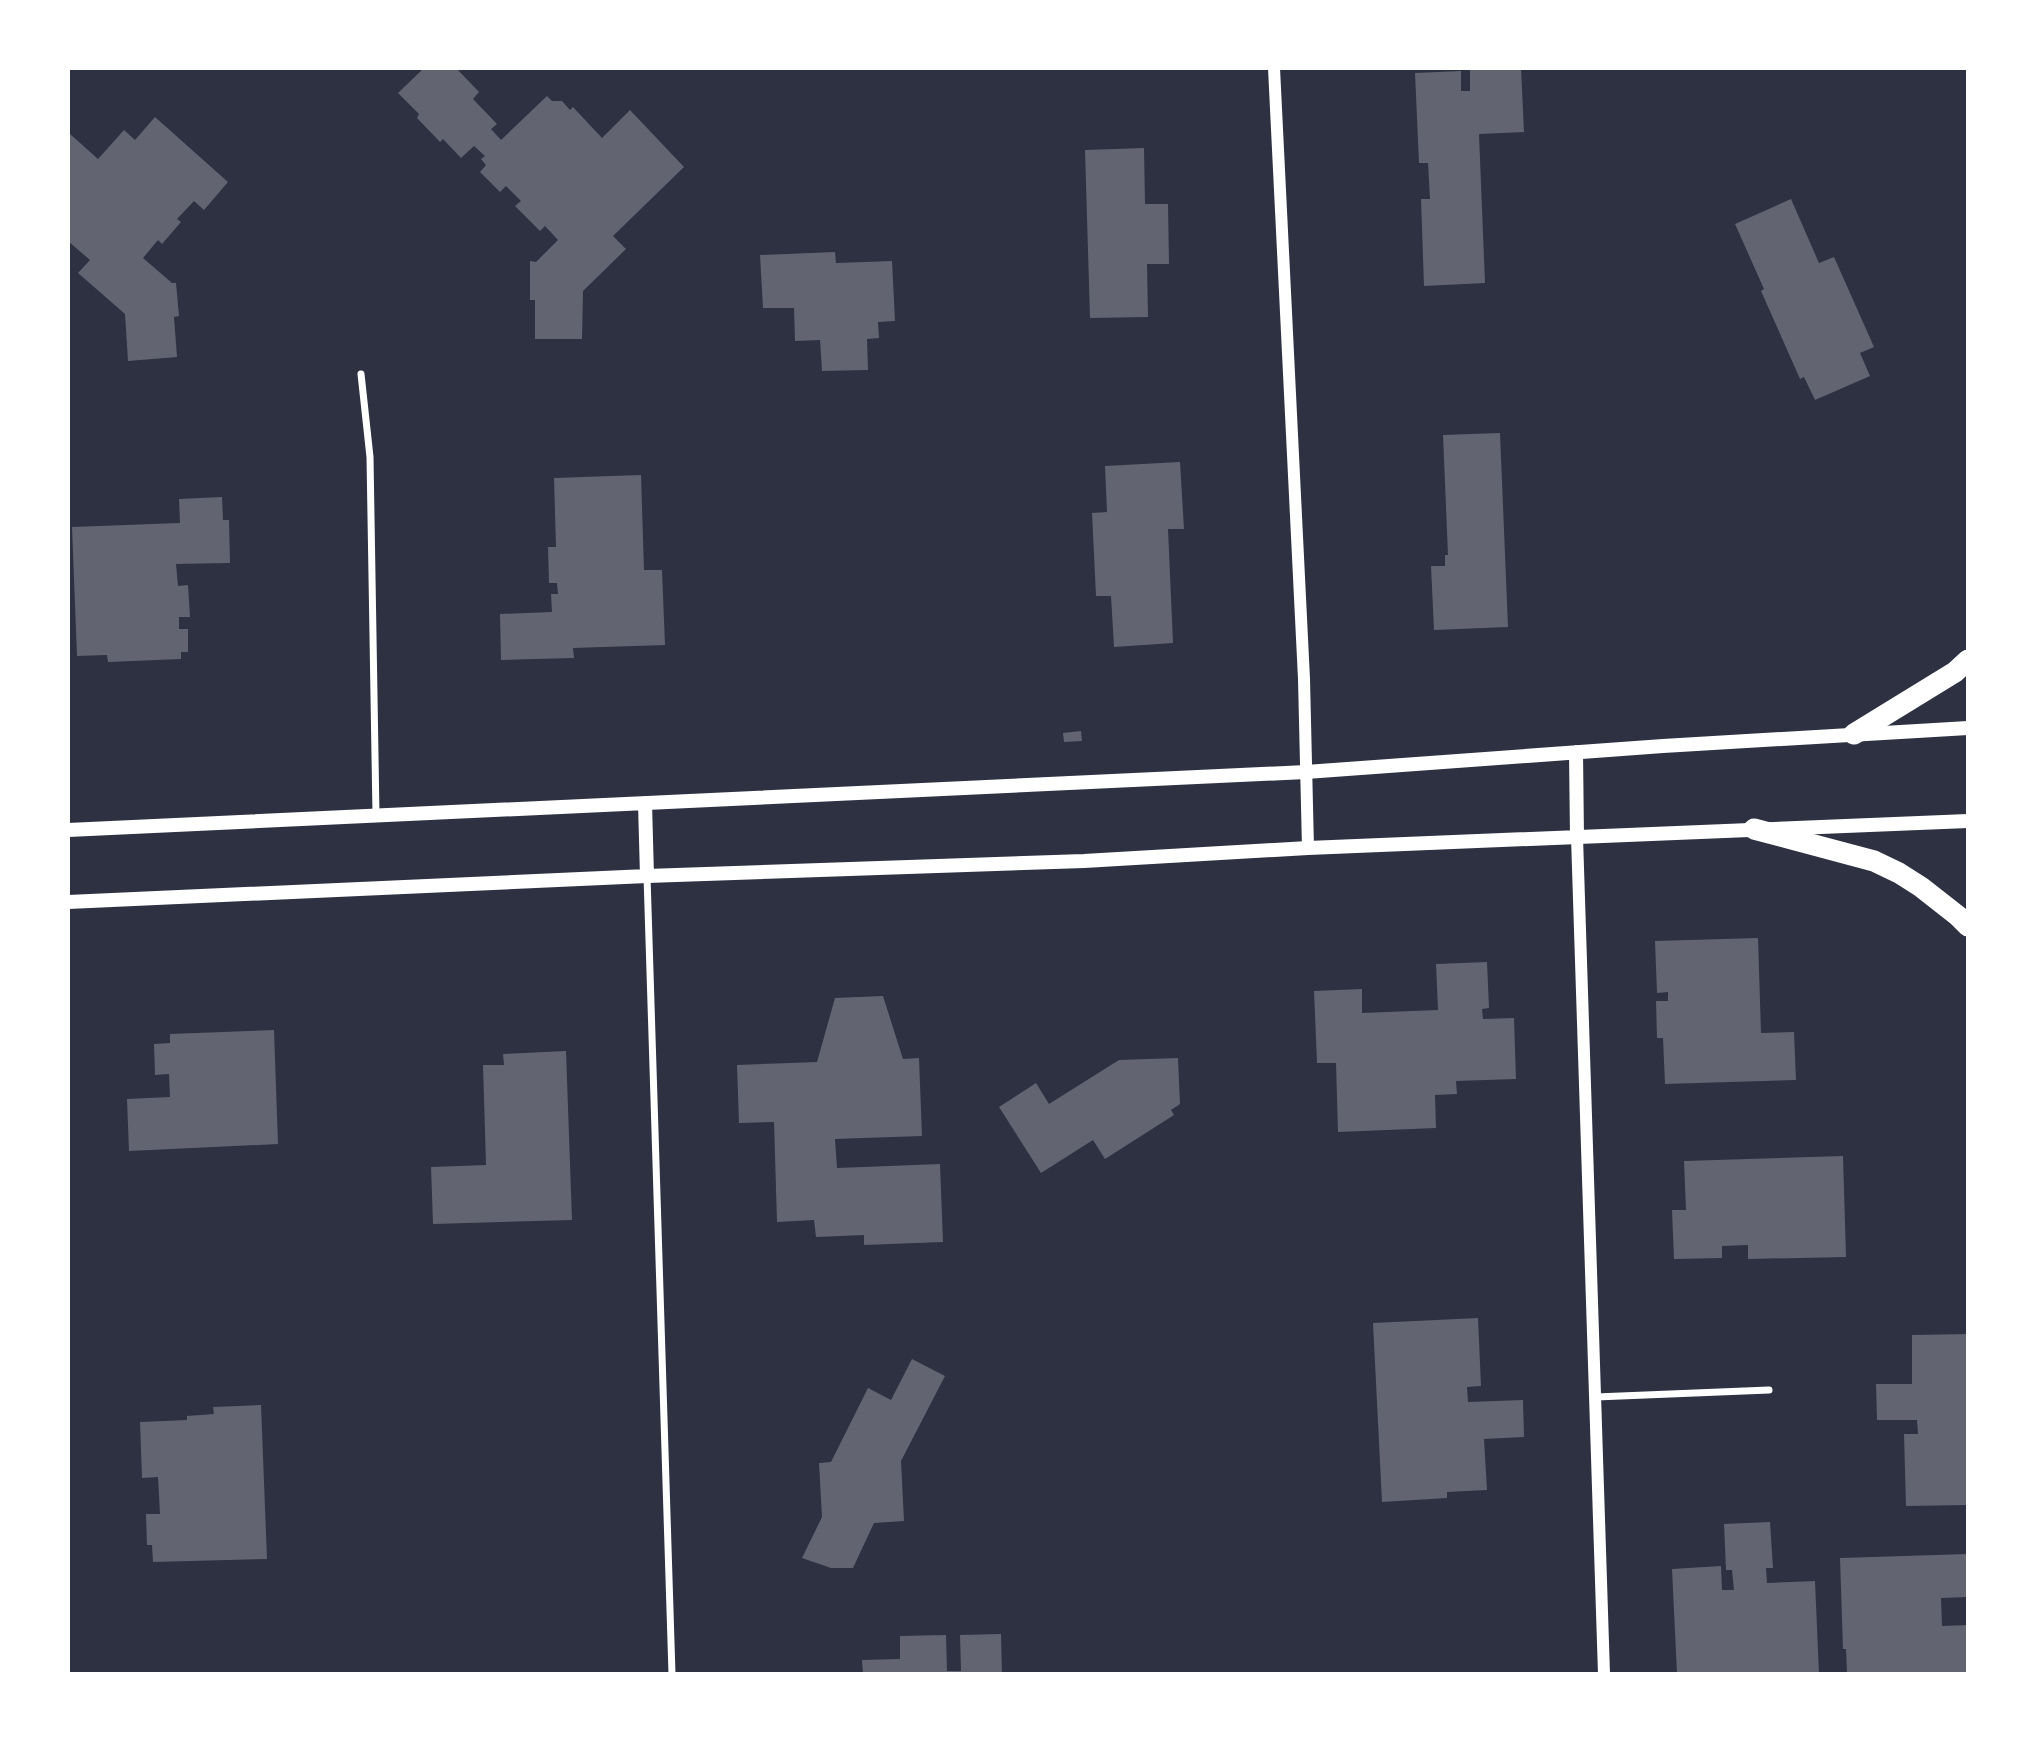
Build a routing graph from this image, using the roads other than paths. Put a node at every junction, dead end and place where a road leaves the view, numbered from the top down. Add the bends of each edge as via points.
1 (1274, 68) edge
2 (361, 374) dead end
3 (1968, 660) edge
4 (1968, 728) edge
5 (1854, 734) junction
6 (1576, 752) junction
7 (1306, 772) junction
8 (645, 803) junction
9 (376, 816) junction
10 (1968, 821) edge
11 (1754, 829) junction
12 (68, 830) edge
13 (1577, 837) junction
14 (1308, 848) junction
15 (647, 876) junction
16 (68, 902) edge
17 (1968, 926) edge
18 (1769, 1390) dead end
19 (1596, 1397) junction
20 (672, 1674) edge
21 (1604, 1674) edge

1 - 7 street
2 - 9 street via 370,457
3 - 5 highway
4 - 5 main road
5 - 6 main road
6 - 7 main road
6 - 13 main road
7 - 8 main road
7 - 14 street
8 - 9 main road
8 - 15 main road
9 - 12 main road
10 - 11 main road
11 - 13 main road
11 - 17 highway via 1874,861 1921,887
13 - 14 main road
13 - 19 street
14 - 15 main road via 1084,861
15 - 16 main road
15 - 20 street
18 - 19 street
19 - 21 street

